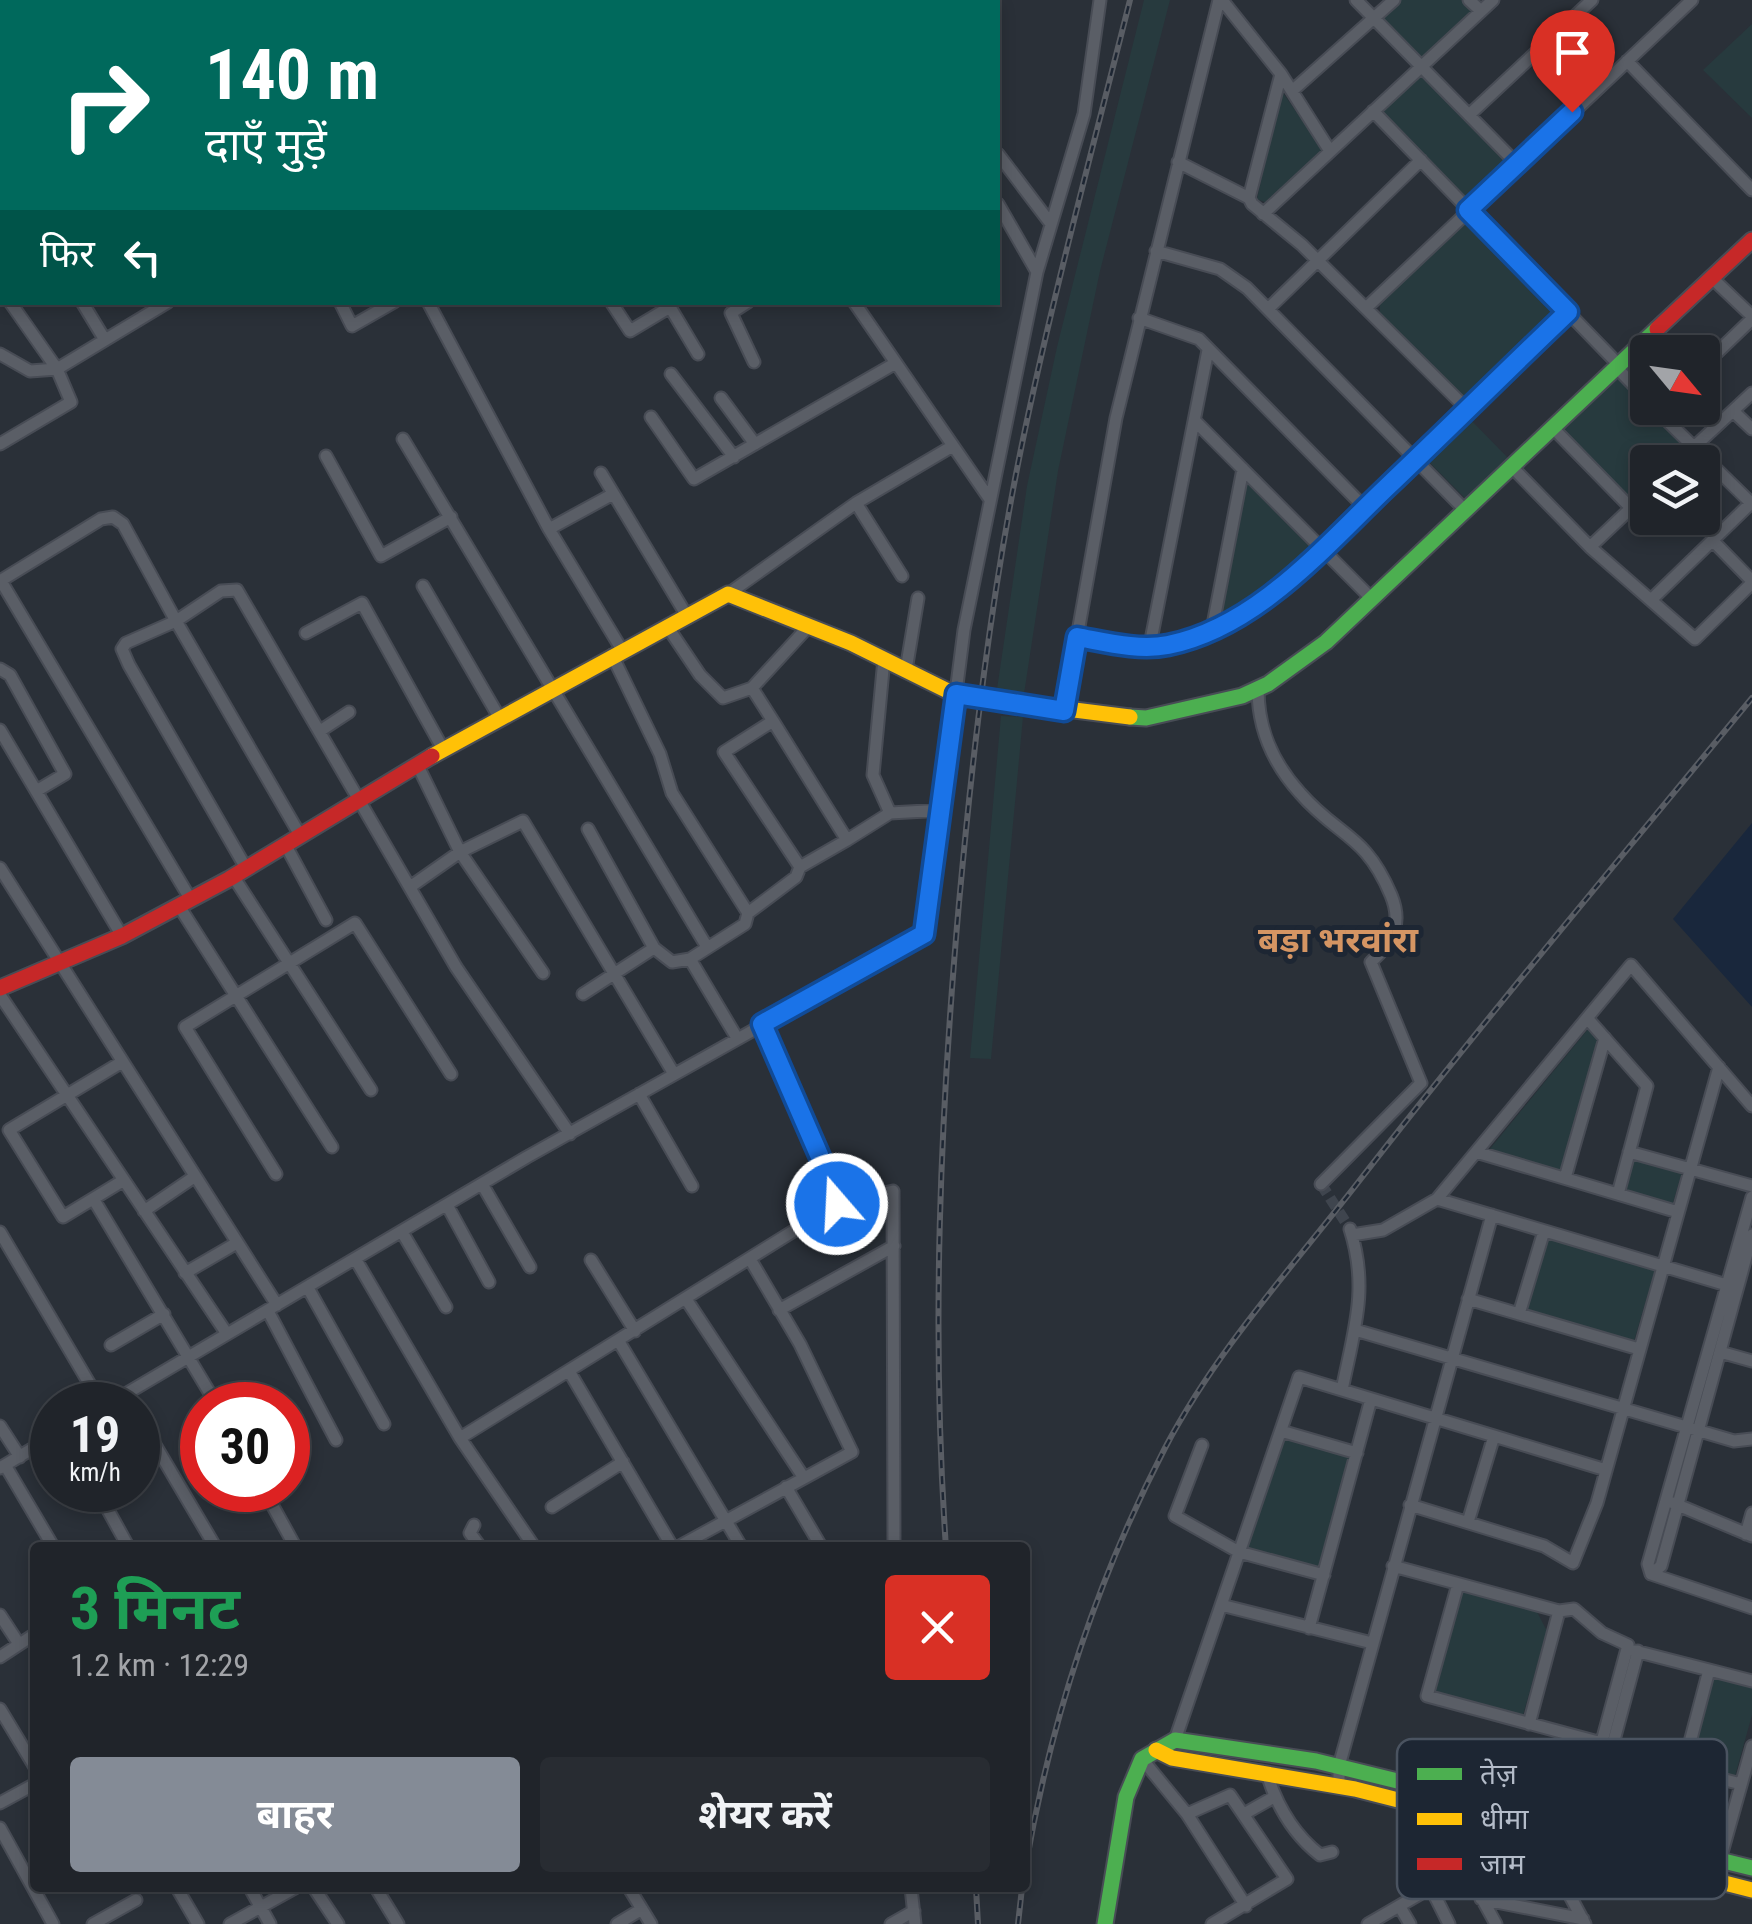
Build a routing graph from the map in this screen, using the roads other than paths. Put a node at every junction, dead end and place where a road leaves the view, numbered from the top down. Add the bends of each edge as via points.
1 (1100, 0) edge
2 (1221, 0) edge
3 (1356, 0) edge
4 (1394, 0) edge
5 (1469, 0) edge
6 (1493, 0) edge
7 (1592, 0) edge
8 (1692, 0) edge
9 (1480, 12) junction
10 (1374, 19) junction
11 (1627, 62) junction
12 (1421, 66) junction
13 (1281, 74) junction
14 (1292, 91) junction
15 (1373, 111) junction
16 (1469, 115) junction
17 (1330, 151) junction
18 (1000, 157) edge
19 (1420, 160) junction
20 (1178, 162) junction
21 (1517, 164) junction
22 (1752, 190) edge
23 (1249, 198) junction
24 (1000, 208) edge
25 (1468, 210) junction
26 (1263, 214) junction
27 (1051, 224) junction
28 (1752, 242) edge
29 (1156, 251) junction
30 (1318, 260) junction
31 (1036, 272) junction
32 (1712, 278) junction
33 (12, 305) edge
34 (84, 305) edge
35 (163, 305) edge
36 (342, 305) edge
37 (389, 305) edge
38 (430, 305) edge
39 (613, 305) edge
40 (743, 305) edge
41 (856, 305) edge
42 (1366, 308) junction
43 (1268, 309) junction
44 (1568, 312) junction
45 (1139, 318) junction
46 (1752, 318) edge
47 (106, 340) junction
48 (1720, 349) edge
49 (1208, 350) junction
50 (0, 354) edge
51 (698, 354) dead end
52 (754, 362) dead end
53 (894, 364) junction
54 (1618, 366) junction
55 (57, 369) junction
56 (671, 374) dead end
57 (1630, 379) edge
58 (1752, 393) edge
59 (722, 398) dead end
60 (1467, 409) junction
61 (1733, 411) junction
62 (651, 417) dead end
63 (1196, 422) junction
64 (1671, 425) edge
65 (1553, 428) junction
66 (1752, 429) edge
67 (402, 439) dead end
68 (0, 444) edge
69 (755, 444) junction
70 (1689, 445) edge
71 (1695, 445) edge
72 (951, 446) junction
73 (326, 456) dead end
74 (734, 457) junction
75 (1416, 460) junction
76 (1512, 466) junction
77 (1242, 469) junction
78 (601, 473) dead end
79 (1720, 475) edge
80 (613, 494) junction
81 (989, 498) junction
82 (856, 504) junction
83 (1751, 504) edge
84 (1630, 507) edge
85 (1365, 508) junction
86 (1630, 509) edge
87 (1466, 510) junction
88 (450, 518) junction
89 (550, 529) junction
90 (1713, 540) junction
91 (1590, 548) junction
92 (1322, 550) junction
93 (902, 576) dead end
94 (0, 581) edge
95 (1752, 582) edge
96 (423, 586) dead end
97 (728, 594) junction
98 (918, 598) dead end
99 (1372, 599) junction
100 (1651, 600) junction
101 (687, 616) junction
102 (176, 621) junction
103 (668, 626) junction
104 (808, 627) junction
105 (1212, 630) junction
106 (306, 633) dead end
107 (1077, 637) junction
108 (1150, 646) junction
109 (617, 653) junction
110 (884, 660) junction
111 (0, 669) edge
112 (906, 670) junction
113 (554, 686) junction
114 (752, 688) junction
115 (1258, 689) junction
116 (956, 694) junction
117 (1064, 711) junction
118 (349, 712) dead end
119 (498, 717) junction
120 (773, 721) junction
121 (0, 730) edge
122 (320, 731) junction
123 (443, 750) junction
124 (417, 764) junction
125 (38, 790) junction
126 (358, 797) junction
127 (944, 810) junction
128 (890, 814) junction
129 (588, 829) dead end
130 (300, 834) junction
131 (847, 840) junction
132 (284, 844) junction
133 (460, 852) junction
134 (0, 868) edge
135 (800, 868) junction
136 (240, 872) junction
137 (410, 887) junction
138 (185, 903) junction
139 (748, 913) junction
140 (326, 920) dead end
141 (122, 936) junction
142 (707, 947) junction
143 (654, 948) junction
144 (690, 959) junction
145 (60, 963) junction
146 (286, 963) junction
147 (543, 973) dead end
148 (614, 974) junction
149 (0, 992) edge
150 (583, 994) dead end
151 (234, 996) junction
152 (1587, 1018) junction
153 (762, 1024) junction
154 (737, 1038) junction
155 (1605, 1038) junction
156 (122, 1062) junction
157 (1718, 1067) junction
158 (450, 1074) dead end
159 (674, 1074) junction
160 (370, 1090) dead end
161 (66, 1094) junction
162 (638, 1094) junction
163 (1752, 1106) edge
164 (570, 1134) junction
165 (332, 1146) dead end
166 (1476, 1152) junction
167 (1629, 1152) junction
168 (1690, 1168) junction
169 (276, 1174) dead end
170 (194, 1177) junction
171 (1565, 1178) junction
172 (124, 1180) junction
173 (482, 1184) junction
174 (1321, 1184) dead end
175 (692, 1186) dead end
176 (1752, 1186) edge
177 (1618, 1194) junction
178 (1752, 1197) edge
179 (1438, 1198) junction
180 (94, 1200) junction
181 (837, 1204) junction
182 (447, 1205) junction
183 (144, 1211) junction
184 (1678, 1212) junction
185 (1492, 1215) junction
186 (1544, 1231) junction
187 (0, 1232) edge
188 (402, 1232) junction
189 (1752, 1235) edge
190 (235, 1244) junction
191 (894, 1246) junction
192 (4, 1251) edge
193 (750, 1259) junction
194 (356, 1260) junction
195 (590, 1260) dead end
196 (1663, 1266) junction
197 (530, 1267) dead end
198 (185, 1273) junction
199 (489, 1282) dead end
200 (1732, 1287) junction
201 (308, 1288) junction
202 (686, 1299) junction
203 (1468, 1299) junction
204 (446, 1307) dead end
205 (272, 1308) junction
206 (778, 1310) junction
207 (164, 1314) junction
208 (1519, 1314) junction
209 (1354, 1330) junction
210 (635, 1331) junction
211 (227, 1334) junction
212 (618, 1340) junction
213 (111, 1346) dead end
214 (1639, 1349) junction
215 (1720, 1352) junction
216 (190, 1356) junction
217 (1452, 1358) junction
218 (1752, 1361) edge
219 (569, 1370) junction
220 (90, 1382) edge
221 (153, 1382) edge
222 (205, 1382) edge
223 (1342, 1390) junction
224 (1371, 1398) junction
225 (1622, 1408) junction
226 (1434, 1418) junction
227 (384, 1424) dead end
228 (0, 1426) edge
229 (1693, 1429) junction
230 (1281, 1431) junction
231 (1494, 1436) junction
232 (460, 1438) junction
233 (1752, 1439) edge
234 (336, 1440) dead end
235 (1202, 1445) dead end
236 (30, 1451) edge
237 (160, 1453) edge
238 (1356, 1453) junction
239 (20, 1457) junction
240 (623, 1462) junction
241 (3, 1466) edge
242 (1606, 1470) junction
243 (804, 1478) junction
244 (786, 1487) junction
245 (1673, 1503) junction
246 (1410, 1504) junction
247 (552, 1508) dead end
248 (109, 1512) edge
249 (276, 1512) edge
250 (1752, 1513) edge
251 (726, 1520) junction
252 (1468, 1522) junction
253 (474, 1526) dead end
254 (1749, 1535) edge
255 (50, 1542) edge
256 (126, 1542) edge
257 (212, 1542) edge
258 (293, 1542) edge
259 (477, 1542) edge
260 (527, 1542) edge
261 (670, 1542) edge
262 (685, 1542) edge
263 (739, 1542) edge
264 (818, 1542) edge
265 (894, 1542) edge
266 (1239, 1552) junction
267 (1393, 1566) junction
268 (1324, 1574) junction
269 (1458, 1584) junction
270 (1221, 1605) junction
271 (1752, 1608) edge
272 (1559, 1612) junction
273 (0, 1615) edge
274 (1309, 1628) junction
275 (30, 1637) edge
276 (19, 1644) junction
277 (1372, 1644) junction
278 (1631, 1648) junction
279 (0, 1656) edge
280 (1709, 1670) junction
281 (1752, 1681) edge
282 (0, 1709) edge
283 (1529, 1724) junction
284 (1585, 1739) edge
285 (1608, 1739) edge
286 (1691, 1739) edge
287 (1175, 1740) junction
288 (1752, 1746) edge
289 (1149, 1754) junction
290 (1284, 1756) junction
291 (1172, 1758) junction
292 (30, 1759) edge
293 (1339, 1766) junction
294 (1273, 1775) junction
295 (1397, 1780) edge
296 (1727, 1780) edge
297 (1741, 1784) junction
298 (0, 1786) edge
299 (1339, 1786) junction
300 (30, 1787) edge
301 (1274, 1797) junction
302 (1397, 1800) edge
303 (4, 1801) edge
304 (1186, 1814) junction
305 (1244, 1814) junction
306 (0, 1828) edge
307 (1727, 1835) edge
308 (1332, 1852) dead end
309 (1727, 1862) edge
310 (1752, 1868) edge
311 (30, 1882) edge
312 (1727, 1884) edge
313 (1752, 1890) edge
314 (35, 1892) edge
315 (178, 1892) edge
316 (252, 1892) edge
317 (288, 1892) edge
318 (317, 1892) edge
319 (378, 1892) edge
320 (631, 1892) edge
321 (912, 1892) edge
322 (1414, 1899) edge
323 (1436, 1899) edge
324 (1572, 1899) edge
325 (136, 1900) dead end
326 (1481, 1900) joint
327 (1246, 1906) junction
328 (261, 1907) junction
329 (1400, 1908) junction
330 (642, 1909) junction
331 (915, 1918) edge
332 (1584, 1922) edge
333 (53, 1924) edge
334 (94, 1924) edge
335 (198, 1924) edge
336 (230, 1924) edge
337 (270, 1924) edge
338 (338, 1924) edge
339 (398, 1924) edge
340 (616, 1924) edge
341 (651, 1924) edge
342 (892, 1924) edge
343 (1105, 1924) edge
344 (1212, 1924) edge
345 (1368, 1924) edge
346 (1410, 1924) edge
347 (1449, 1924) edge
348 (1496, 1924) edge

1 - 27 street via 1084,114
2 - 13 street
2 - 20 street
3 - 10 street
4 - 10 street
5 - 9 street
6 - 9 street
7 - 16 street
8 - 11 street
9 - 12 street
10 - 12 street
10 - 14 street
11 - 21 street
11 - 22 street
12 - 15 street
12 - 16 street
13 - 14 street
13 - 23 street
14 - 17 street
15 - 17 street
15 - 19 street
16 - 21 street
17 - 26 street
18 - 27 street
19 - 25 street
19 - 30 street
20 - 23 street
20 - 29 street
21 - 25 street
23 - 26 street
24 - 31 street
25 - 42 street
25 - 44 street
26 - 30 street
27 - 31 street
28 - 32 street
29 - 43 street via 1220,269
29 - 45 street
30 - 42 street
30 - 43 street
31 - 81 street
32 - 46 street
32 - 54 street
33 - 55 street
34 - 47 street
35 - 47 street
36 - 37 street via 352,326
38 - 89 street
39 - 51 street via 630,331 670,306
40 - 52 street via 730,313
41 - 53 street
42 - 60 street
43 - 75 street
44 - 54 street
44 - 60 street
45 - 49 street via 1184,330
45 - 107 street
46 - 48 street
47 - 55 street
49 - 63 street
49 - 85 street
50 - 55 street via 30,371
53 - 69 street
53 - 72 street
54 - 57 street
54 - 65 street
55 - 68 street via 71,402
56 - 74 street
58 - 61 street
59 - 69 street
60 - 75 street
61 - 66 street
61 - 71 street
62 - 74 street via 694,480
63 - 77 street
63 - 108 street
64 - 70 street
65 - 76 street
65 - 84 street
67 - 88 street
69 - 74 street
72 - 81 street
72 - 82 street
73 - 88 street via 381,556
75 - 85 street
75 - 87 street
76 - 87 street
76 - 91 street
77 - 92 street
77 - 105 street
78 - 80 street
79 - 83 street
80 - 89 street
80 - 101 street
81 - 116 street
82 - 93 street
82 - 97 street
83 - 90 street
85 - 92 street
86 - 91 street
87 - 99 street
88 - 113 street
89 - 109 street
90 - 95 street
90 - 100 street
91 - 100 street
92 - 99 street
92 - 105 street via 1254,607
94 - 102 street via 113,517 124,524
94 - 138 street
95 - 100 street via 1696,639
96 - 119 street
97 - 101 street
97 - 104 street
98 - 112 street
99 - 115 street via 1298,665
101 - 103 street
102 - 122 street via 221,591 237,590
102 - 130 street
102 - 136 street via 122,649
103 - 109 street
103 - 114 street via 723,698
104 - 110 street
104 - 114 street
105 - 108 street
106 - 123 street via 362,604
107 - 108 street
107 - 117 street
109 - 113 street
109 - 139 street via 672,793
110 - 112 street
110 - 128 street via 873,775
111 - 125 street via 65,774
112 - 116 street
113 - 119 street
113 - 142 street
114 - 120 street
115 - 117 street via 1146,718
115 - 174 street via 1258,724 1271,750 1300,794 1369,852 1400,915 1395,933 1371,962 1420,1083
116 - 117 street
116 - 127 street
118 - 122 street
119 - 123 street
120 - 131 street
120 - 135 street via 724,752
121 - 125 street
122 - 126 street
123 - 124 street
124 - 126 street
124 - 133 street
125 - 141 street
126 - 130 street
126 - 137 street
127 - 128 street
127 - 153 street via 924,934
128 - 131 street
129 - 143 street
130 - 132 street
131 - 135 street
132 - 136 street
132 - 140 street
133 - 137 street
133 - 147 street
133 - 148 street via 523,821
134 - 145 street
135 - 139 street
136 - 138 street
136 - 146 street
137 - 164 street via 456,968
138 - 141 street
138 - 151 street
139 - 142 street via 746,924
141 - 145 street
142 - 144 street
143 - 144 street via 672,962
143 - 148 street
144 - 154 street
145 - 149 street
145 - 156 street
146 - 151 street
146 - 158 street via 356,923
146 - 160 street
148 - 150 street
148 - 159 street
149 - 161 street
151 - 165 street
151 - 169 street via 185,1028
152 - 155 street
152 - 157 street via 1631,965
152 - 166 street
153 - 154 street
153 - 181 street
154 - 159 street
155 - 167 street via 1648,1086
155 - 171 street
156 - 161 street
156 - 170 street
157 - 163 street
157 - 168 street
159 - 162 street
161 - 172 street
161 - 180 street via 9,1130 58,1214
162 - 164 street
162 - 175 street
164 - 173 street
166 - 171 street
166 - 179 street
167 - 168 street
167 - 177 street
168 - 176 street
168 - 184 street
170 - 183 street
170 - 190 street
171 - 177 street
172 - 180 street
172 - 183 street
173 - 182 street
173 - 197 street
177 - 184 street
178 - 200 street
179 - 185 street
179 - 209 street via 1383,1230 1351,1232 1362,1265
180 - 207 street
181 - 191 street via 894,1190
181 - 193 street
182 - 188 street
182 - 199 street
183 - 198 street
184 - 196 street
185 - 186 street
185 - 203 street
186 - 196 street
186 - 208 street
187 - 192 street
188 - 194 street
188 - 204 street
189 - 200 street
190 - 198 street
190 - 205 street
191 - 206 street
191 - 265 street
192 - 220 street
193 - 202 street
193 - 206 street
194 - 201 street
194 - 232 street
195 - 210 street
196 - 200 street
196 - 214 street
198 - 211 street
200 - 215 street
200 - 229 street
201 - 205 street
201 - 227 street
202 - 210 street
202 - 243 street
203 - 208 street
203 - 217 street
205 - 211 street
205 - 234 street
206 - 243 street via 852,1452
207 - 213 street
207 - 216 street
208 - 214 street
209 - 217 street
209 - 223 street
210 - 212 street
211 - 216 street
212 - 219 street
212 - 251 street
214 - 225 street
215 - 218 street
215 - 229 street
216 - 221 street
216 - 222 street
217 - 225 street
217 - 226 street
219 - 232 street
219 - 240 street
223 - 224 street
223 - 230 street via 1299,1377
224 - 226 street
224 - 238 street
225 - 229 street
225 - 242 street
226 - 231 street
226 - 246 street
228 - 239 street
229 - 233 street
229 - 245 street
230 - 238 street
230 - 266 street
231 - 242 street
231 - 252 street
232 - 260 street
235 - 266 street via 1175,1516
236 - 239 street
237 - 257 street
238 - 268 street
239 - 241 street
240 - 247 street
240 - 261 street
241 - 255 street
242 - 252 street via 1572,1563 1544,1546
243 - 244 street
244 - 251 street
244 - 264 street
245 - 254 street
245 - 271 street via 1648,1564 1651,1574
246 - 252 street
246 - 267 street
248 - 256 street
249 - 258 street
250 - 254 street
251 - 262 street
251 - 263 street
253 - 259 street via 470,1533
266 - 268 street
266 - 270 street
267 - 269 street
267 - 277 street
268 - 274 street
269 - 272 street
269 - 283 street via 1427,1696
270 - 274 street
270 - 287 street
272 - 278 street via 1574,1609
272 - 283 street
273 - 276 street
274 - 277 street
275 - 276 street
276 - 279 street
277 - 293 street
278 - 280 street
278 - 285 street
280 - 281 street
280 - 286 street
282 - 292 street
283 - 284 street
287 - 289 street
287 - 290 street
287 - 291 street
288 - 297 street
289 - 291 street
289 - 304 street
289 - 343 street via 1126,1797
290 - 293 street
290 - 294 street
291 - 294 street
293 - 295 street
293 - 299 street
294 - 299 street
294 - 301 street
296 - 297 street
297 - 307 street
298 - 303 street
299 - 302 street
300 - 303 street
301 - 305 street
301 - 308 street via 1300,1840 1320,1854
304 - 305 street via 1230,1794
304 - 327 street
305 - 327 street via 1287,1878
306 - 311 street
309 - 310 street
312 - 313 street
314 - 333 street
315 - 335 street
316 - 328 street
317 - 328 street
318 - 338 street
319 - 339 street
320 - 330 street
321 - 331 street
322 - 329 street
323 - 347 street
324 - 332 street
325 - 334 street
326 - 332 street
326 - 348 street
327 - 344 street
328 - 336 street
328 - 337 street
329 - 345 street
329 - 346 street
330 - 340 street
330 - 341 street
331 - 342 street

